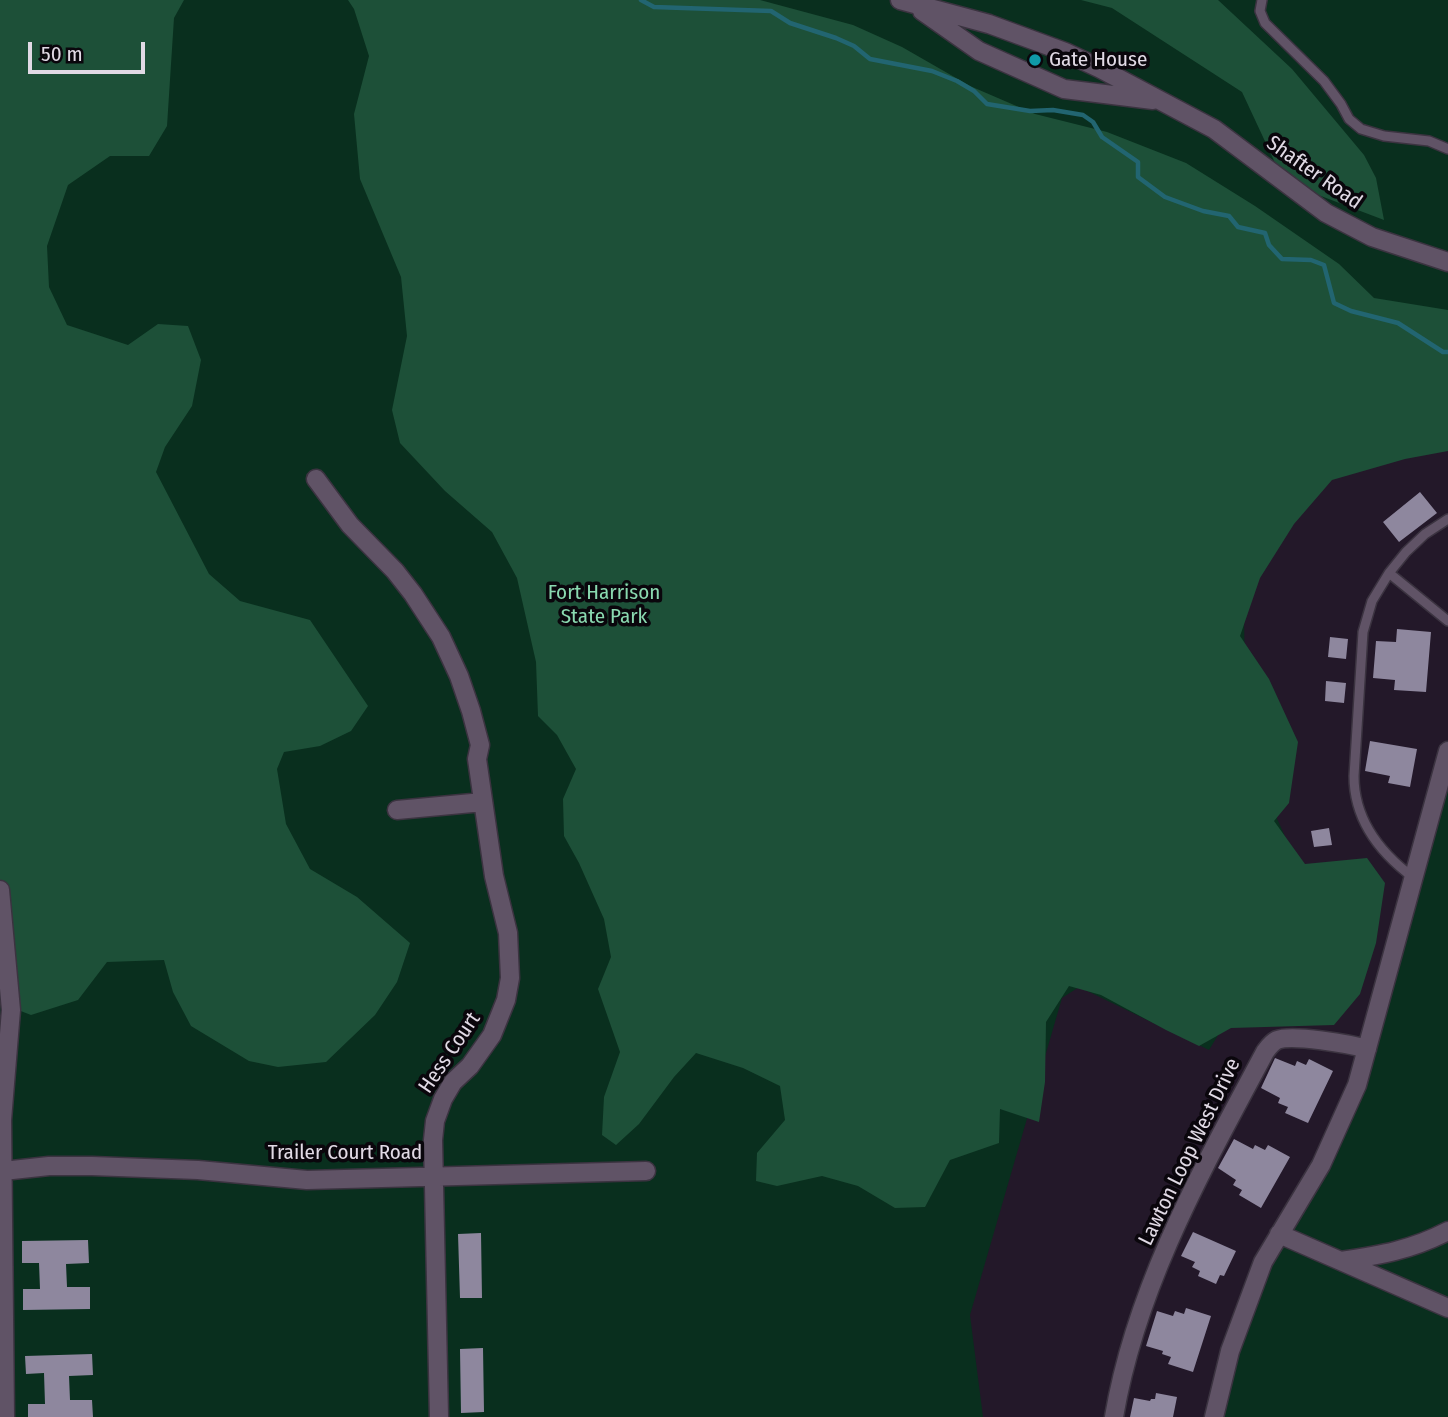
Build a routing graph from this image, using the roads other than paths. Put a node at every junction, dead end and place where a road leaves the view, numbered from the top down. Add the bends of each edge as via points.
1 (1262, 0) edge
2 (905, 2) edge
3 (1164, 101) junction
4 (1448, 149) edge
5 (1448, 262) edge
6 (316, 479) dead end
7 (1448, 519) edge
8 (1389, 573) junction
9 (1448, 621) edge
10 (1448, 751) edge
11 (483, 802) junction
12 (397, 810) dead end
13 (1414, 878) junction
14 (0, 890) edge
15 (1367, 1049) junction
16 (2, 1164) edge
17 (646, 1171) dead end
18 (434, 1175) junction
19 (1448, 1231) edge
20 (1279, 1234) junction
21 (1341, 1261) junction
22 (1448, 1308) edge
23 (5, 1417) edge
24 (439, 1417) edge
25 (1114, 1417) edge
26 (1214, 1417) edge

1 - 4 lane via 1265,23 1324,81 1361,129 1429,141
2 - 3 street, Shafter Road via 1031,38
2 - 3 street, Shafter Road via 984,54 1064,89
3 - 5 street, Shafter Road via 1214,129 1326,213 1372,237
6 - 11 street, Hess Court via 350,526 395,571 441,637 465,689 477,730
7 - 8 lane via 1415,542
8 - 9 lane
8 - 13 lane via 1372,601 1363,632 1354,791 1360,815 1373,837
10 - 13 street
11 - 12 street
11 - 18 street, Hess Court via 510,941 509,986 492,1035 440,1105 433,1134
13 - 15 street
14 - 16 street via 11,1010
15 - 20 street via 1340,1126
15 - 25 street, Lawton Loop West Drive via 1285,1038 1265,1052 1176,1227 1138,1321
16 - 18 street, Trailer Court Road via 198,1170 290,1180
16 - 23 street
17 - 18 street, Trailer Court Road
18 - 24 street, Hess Court
19 - 21 street via 1407,1250
20 - 21 street
20 - 26 street via 1241,1317
21 - 22 street

